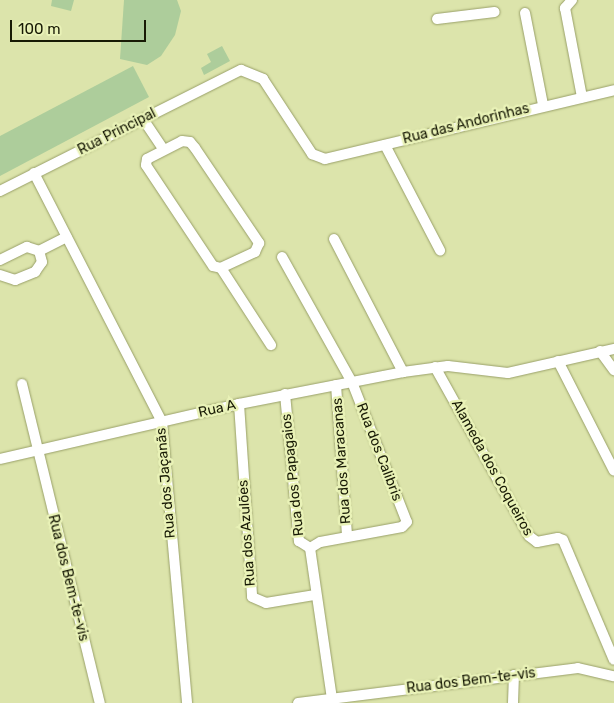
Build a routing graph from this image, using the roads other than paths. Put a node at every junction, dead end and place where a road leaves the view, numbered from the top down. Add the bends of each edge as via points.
1 (572, 0) edge
2 (495, 12) dead end
3 (525, 13) dead end
4 (436, 19) dead end
5 (614, 90) edge
6 (582, 97) junction
7 (543, 105) junction
8 (143, 119) junction
9 (385, 145) junction
10 (164, 150) junction
11 (319, 158) joint
12 (34, 173) junction
13 (0, 191) edge
14 (67, 237) junction
15 (334, 239) dead end
16 (440, 250) dead end
17 (39, 251) junction
18 (282, 257) dead end
19 (0, 260) edge
20 (217, 267) junction
21 (0, 275) edge
22 (271, 345) dead end
23 (614, 349) edge
24 (600, 351) junction
25 (558, 360) junction
26 (435, 367) junction
27 (614, 370) edge
28 (403, 372) junction
29 (352, 382) junction
30 (22, 384) dead end
31 (336, 385) junction
32 (285, 394) junction
33 (239, 404) junction
34 (162, 422) junction
35 (37, 452) junction
36 (0, 459) edge
37 (614, 471) edge
38 (407, 522) joint
39 (347, 536) junction
40 (310, 548) junction
41 (315, 595) junction
42 (612, 646) edge
43 (614, 660) edge
44 (514, 675) junction
45 (614, 676) edge
46 (332, 698) junction
47 (100, 703) edge
48 (187, 703) edge
49 (298, 703) edge
50 (513, 703) edge

1 - 6 street via 565,8
2 - 4 street
3 - 7 street
5 - 6 street, Rua das Andorinhas
6 - 7 street, Rua das Andorinhas
7 - 9 street, Rua das Andorinhas
8 - 10 street
8 - 11 street, Rua Principal via 234,72 250,71 263,79 312,154
8 - 12 street, Rua Principal
9 - 11 street, Rua das Andorinhas via 332,158
9 - 16 street
10 - 20 street via 148,159 148,169
10 - 20 street via 186,141 196,148 259,246 255,252
12 - 13 street, Rua Principal
12 - 14 street, Rua dos Jaçanãs
14 - 17 street
14 - 34 street, Rua dos Jaçanãs
15 - 28 street
17 - 19 street via 27,247
17 - 21 street via 42,262 35,272 15,280
18 - 29 street, Rua dos Calibris
20 - 22 street
23 - 24 street, Rua A
24 - 25 street, Rua A
24 - 27 street
25 - 26 street, Rua A via 508,373
25 - 37 street
26 - 28 street, Rua A
26 - 42 street, Alameda dos Coqueiros via 529,536 537,542 563,540
28 - 29 street, Rua A
29 - 31 street, Rua A
29 - 38 street, Rua dos Calibris
30 - 35 street, Rua dos Bem-te-vis
31 - 32 street, Rua A
31 - 39 street, Rua dos Maracanas
32 - 33 street, Rua A
32 - 40 street, Rua dos Papagaios via 299,540
33 - 34 street, Rua A
33 - 41 street, Rua dos Azulões via 252,597 266,603
34 - 35 street, Rua A
34 - 48 street, Rua dos Jaçanãs
35 - 36 street, Rua A
35 - 47 street, Rua dos Bem-te-vis
38 - 39 street, Rua dos Maracanas via 402,527
39 - 40 street, Rua dos Maracanas
40 - 41 street, Rua dos Papagaios
41 - 46 street, Rua dos Papagaios
42 - 43 street
44 - 45 street, Rua dos Bem-te-vis via 578,668
44 - 46 street, Rua dos Bem-te-vis
44 - 50 street
46 - 49 street, Rua dos Bem-te-vis

